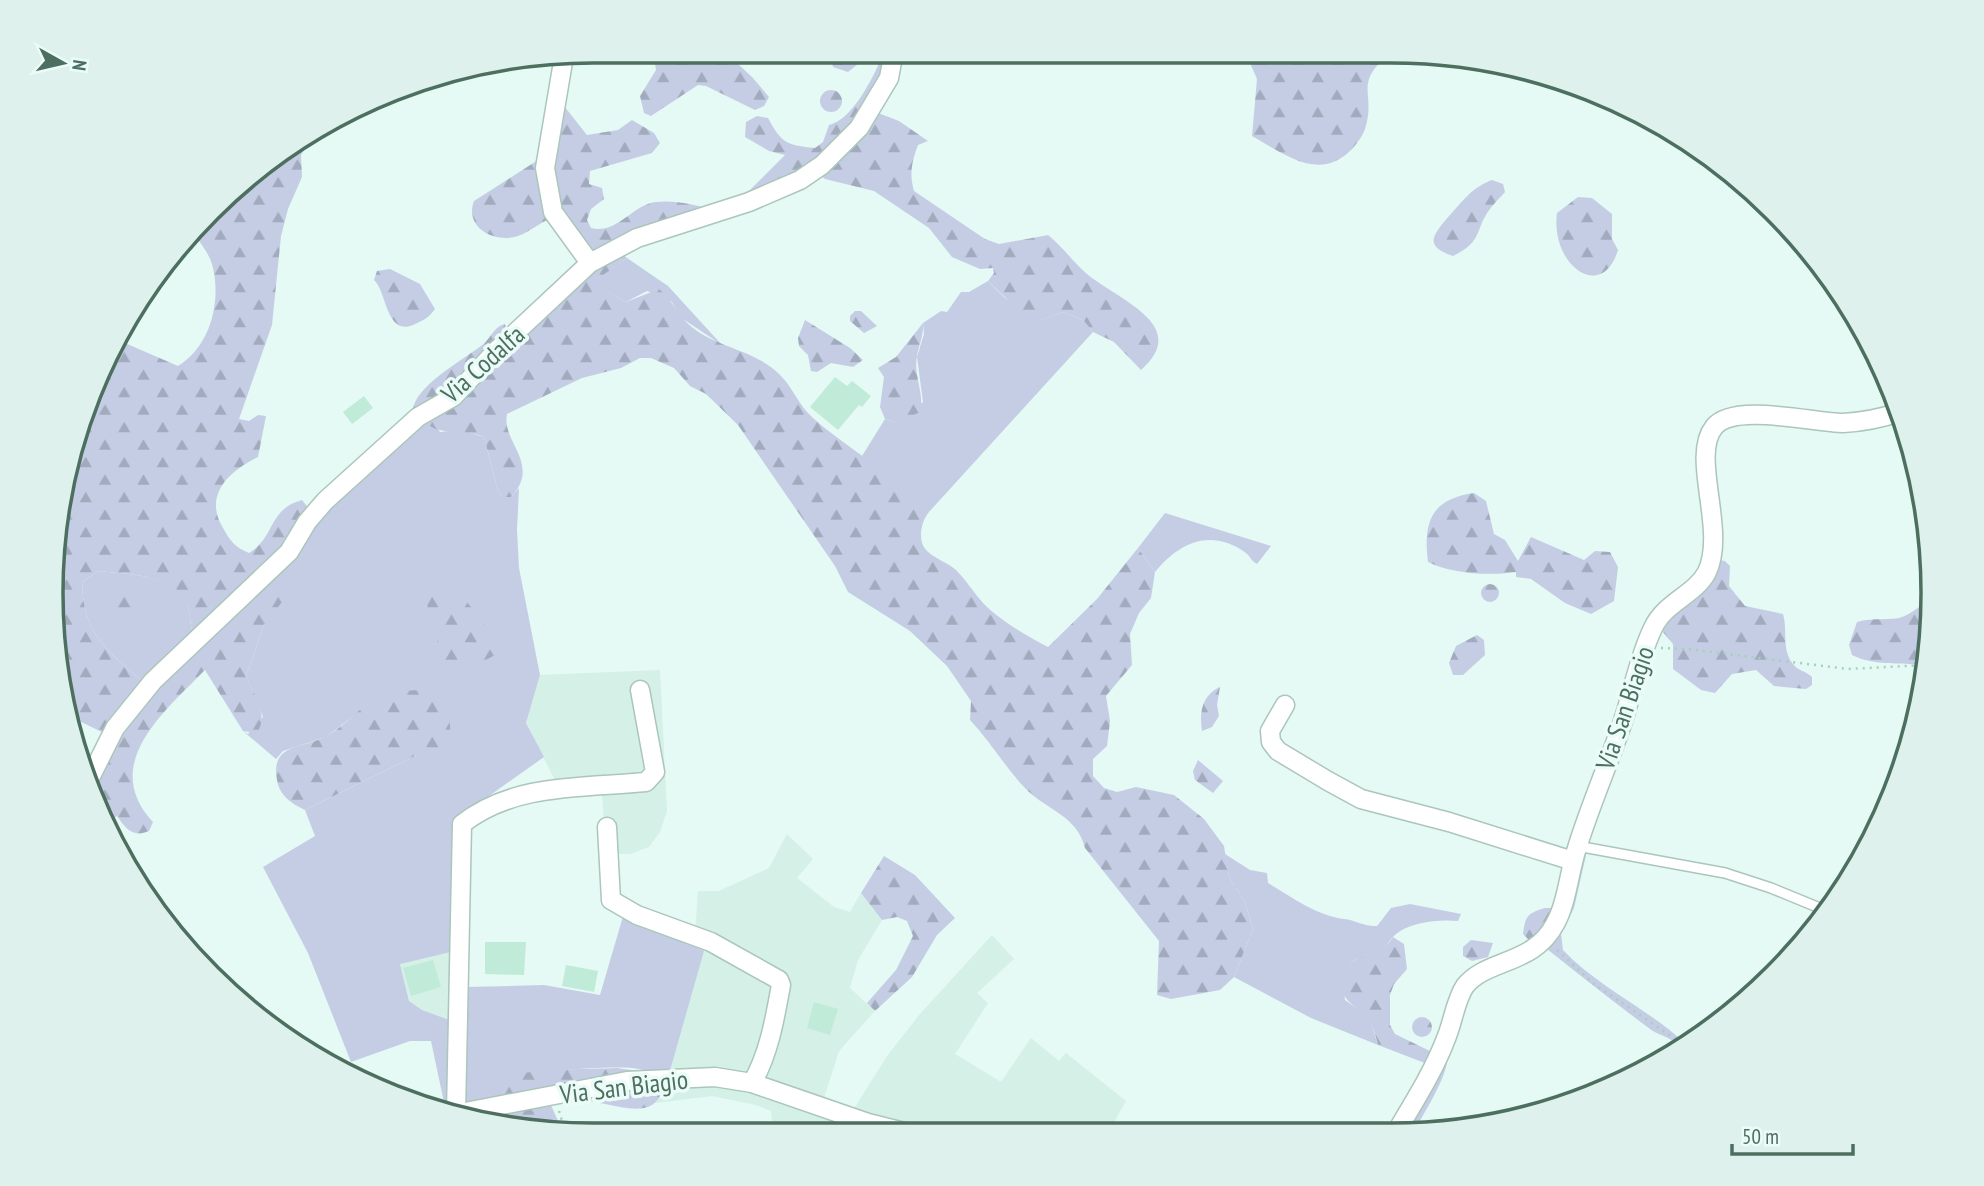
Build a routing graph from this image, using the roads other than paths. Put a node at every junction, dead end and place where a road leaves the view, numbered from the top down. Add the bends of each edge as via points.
1 (892, 63) edge
2 (563, 64) edge
3 (590, 263) junction
4 (1890, 415) edge
5 (640, 690) dead end
6 (1285, 705) dead end
7 (94, 771) edge
8 (607, 827) dead end
9 (1575, 853) junction
10 (1817, 907) edge
11 (752, 1083) junction
12 (456, 1105) edge
13 (475, 1110) edge
14 (868, 1123) edge
15 (1402, 1123) edge

1 - 3 street, Via Codalfa via 889,78 859,128 800,180 637,238
2 - 3 street via 545,168 553,212
3 - 7 street, Via Codalfa via 453,397 418,417 325,501 289,552 153,681 115,728
4 - 9 street, Via San Biagio via 1842,423 1731,416 1714,426 1704,449 1713,549 1706,573 1670,604 1654,625
5 - 12 street via 654,772 646,782 558,789 500,800 462,824
6 - 9 street via 1270,731 1278,751 1361,799
8 - 11 street via 611,900 637,915 711,942 779,980 774,1021
9 - 10 lane via 1725,873
9 - 15 street, Via San Biagio via 1556,924 1514,961 1480,974 1465,986 1427,1080
11 - 13 street, Via San Biagio via 715,1077 654,1078
11 - 14 street, Via San Biagio

